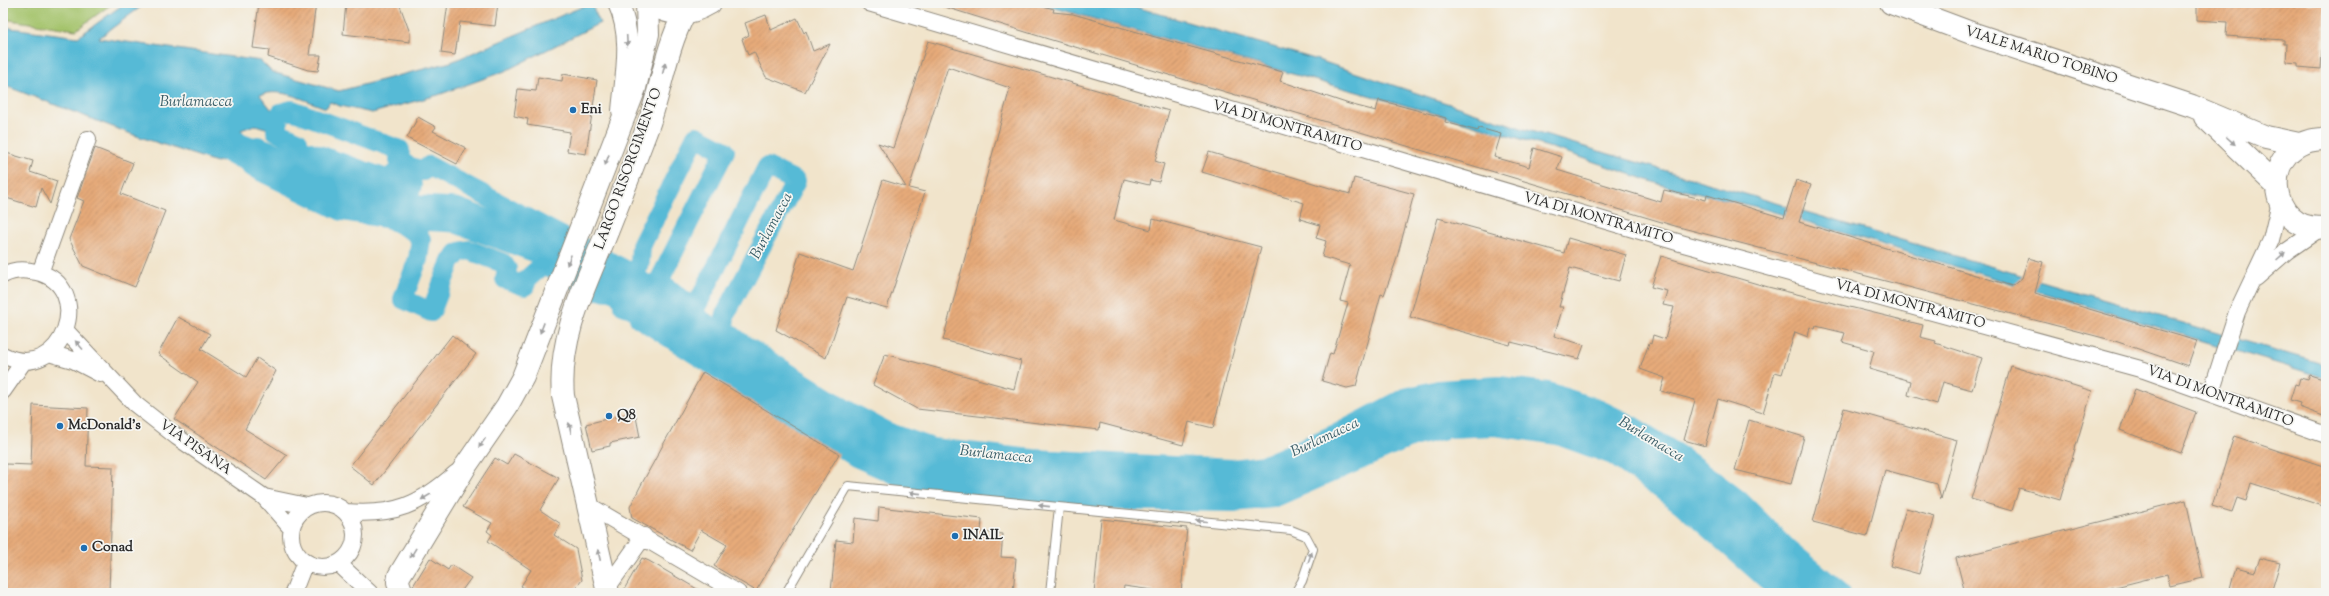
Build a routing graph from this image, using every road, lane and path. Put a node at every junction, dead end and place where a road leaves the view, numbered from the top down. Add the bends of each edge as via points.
1 (618, 3) edge
2 (647, 3) edge
3 (651, 3) edge
4 (710, 3) edge
5 (868, 3) edge
6 (1891, 3) edge
7 (684, 14) junction
8 (2192, 106) junction
9 (621, 124) junction
10 (2316, 138) edge
11 (88, 139) dead end
12 (2278, 194) junction
13 (2324, 227) edge
14 (40, 273) junction
15 (3, 275) edge
16 (2252, 282) junction
17 (66, 331) junction
18 (49, 353) junction
19 (3, 355) edge
20 (24, 360) junction
21 (110, 380) junction
22 (3, 391) edge
23 (2211, 393) junction
24 (2326, 435) edge
25 (467, 464) junction
26 (264, 497) junction
27 (588, 505) junction
28 (307, 506) junction
29 (1058, 507) junction
30 (346, 512) junction
31 (291, 528) junction
32 (644, 536) junction
33 (305, 562) junction
34 (339, 564) junction
35 (607, 590) edge
36 (293, 593) edge
37 (370, 593) edge
38 (402, 593) edge
39 (738, 593) edge
40 (786, 593) edge
41 (1050, 593) edge
42 (1294, 593) edge

1 -> 9 street, LARGO RISORGIMENTO via 626,28 627,45
2 - 9 main road, LARGO RISORGIMENTO via 648,34 645,53
3 - 7 main road via 671,13
4 - 7 main road
5 - 23 street, VIA DI MONTRAMITO via 1684,244 2144,370
6 - 8 main road, VIALE MARIO TOBINO via 1974,34
27 -> 7 main road, LARGO RISORGIMENTO via 562,383 565,346 579,300 648,124 672,40
8 - 10 main road, VIALE MARIO TOBINO via 2266,137
8 -> 12 main road, VIALE MARIO TOBINO
9 -> 25 main road, LARGO RISORGIMENTO via 516,390
10 - 12 main road via 2283,159 2278,168
11 - 14 street
12 - 13 main road, VIALE MARIO TOBINO via 2287,213 2297,221 2309,226
12 - 16 street via 2271,240
16 -> 13 street via 2286,251
14 - 15 street via 17,270
14 - 17 street via 50,278 65,296 68,308
16 - 23 street via 2237,312
17 - 18 street
21 -> 17 street, VIA PISANA
18 - 20 street
18 - 21 street, VIA PISANA via 73,360
19 - 20 street
20 - 22 street
21 - 26 street, VIA PISANA via 149,416
23 - 24 street, VIA DI MONTRAMITO
25 -> 30 street via 437,490 406,507 375,513
25 -> 38 main road, LARGO RISORGIMENTO via 400,576 398,582
26 - 28 street, VIA PISANA
26 - 31 street, VIA PISANA
27 - 32 street
35 -> 27 main road, LARGO RISORGIMENTO
28 - 30 street via 330,503
28 - 31 street via 294,519
29 -> 40 lane via 848,486
29 - 41 lane
42 -> 29 lane via 1302,581 1313,549 1306,536 1297,532 1285,528
30 - 34 street via 353,524 355,538 348,556
31 - 33 street via 290,538 293,547
32 - 35 street
32 - 39 street
33 - 34 street via 322,568
33 - 36 street
34 - 37 street

